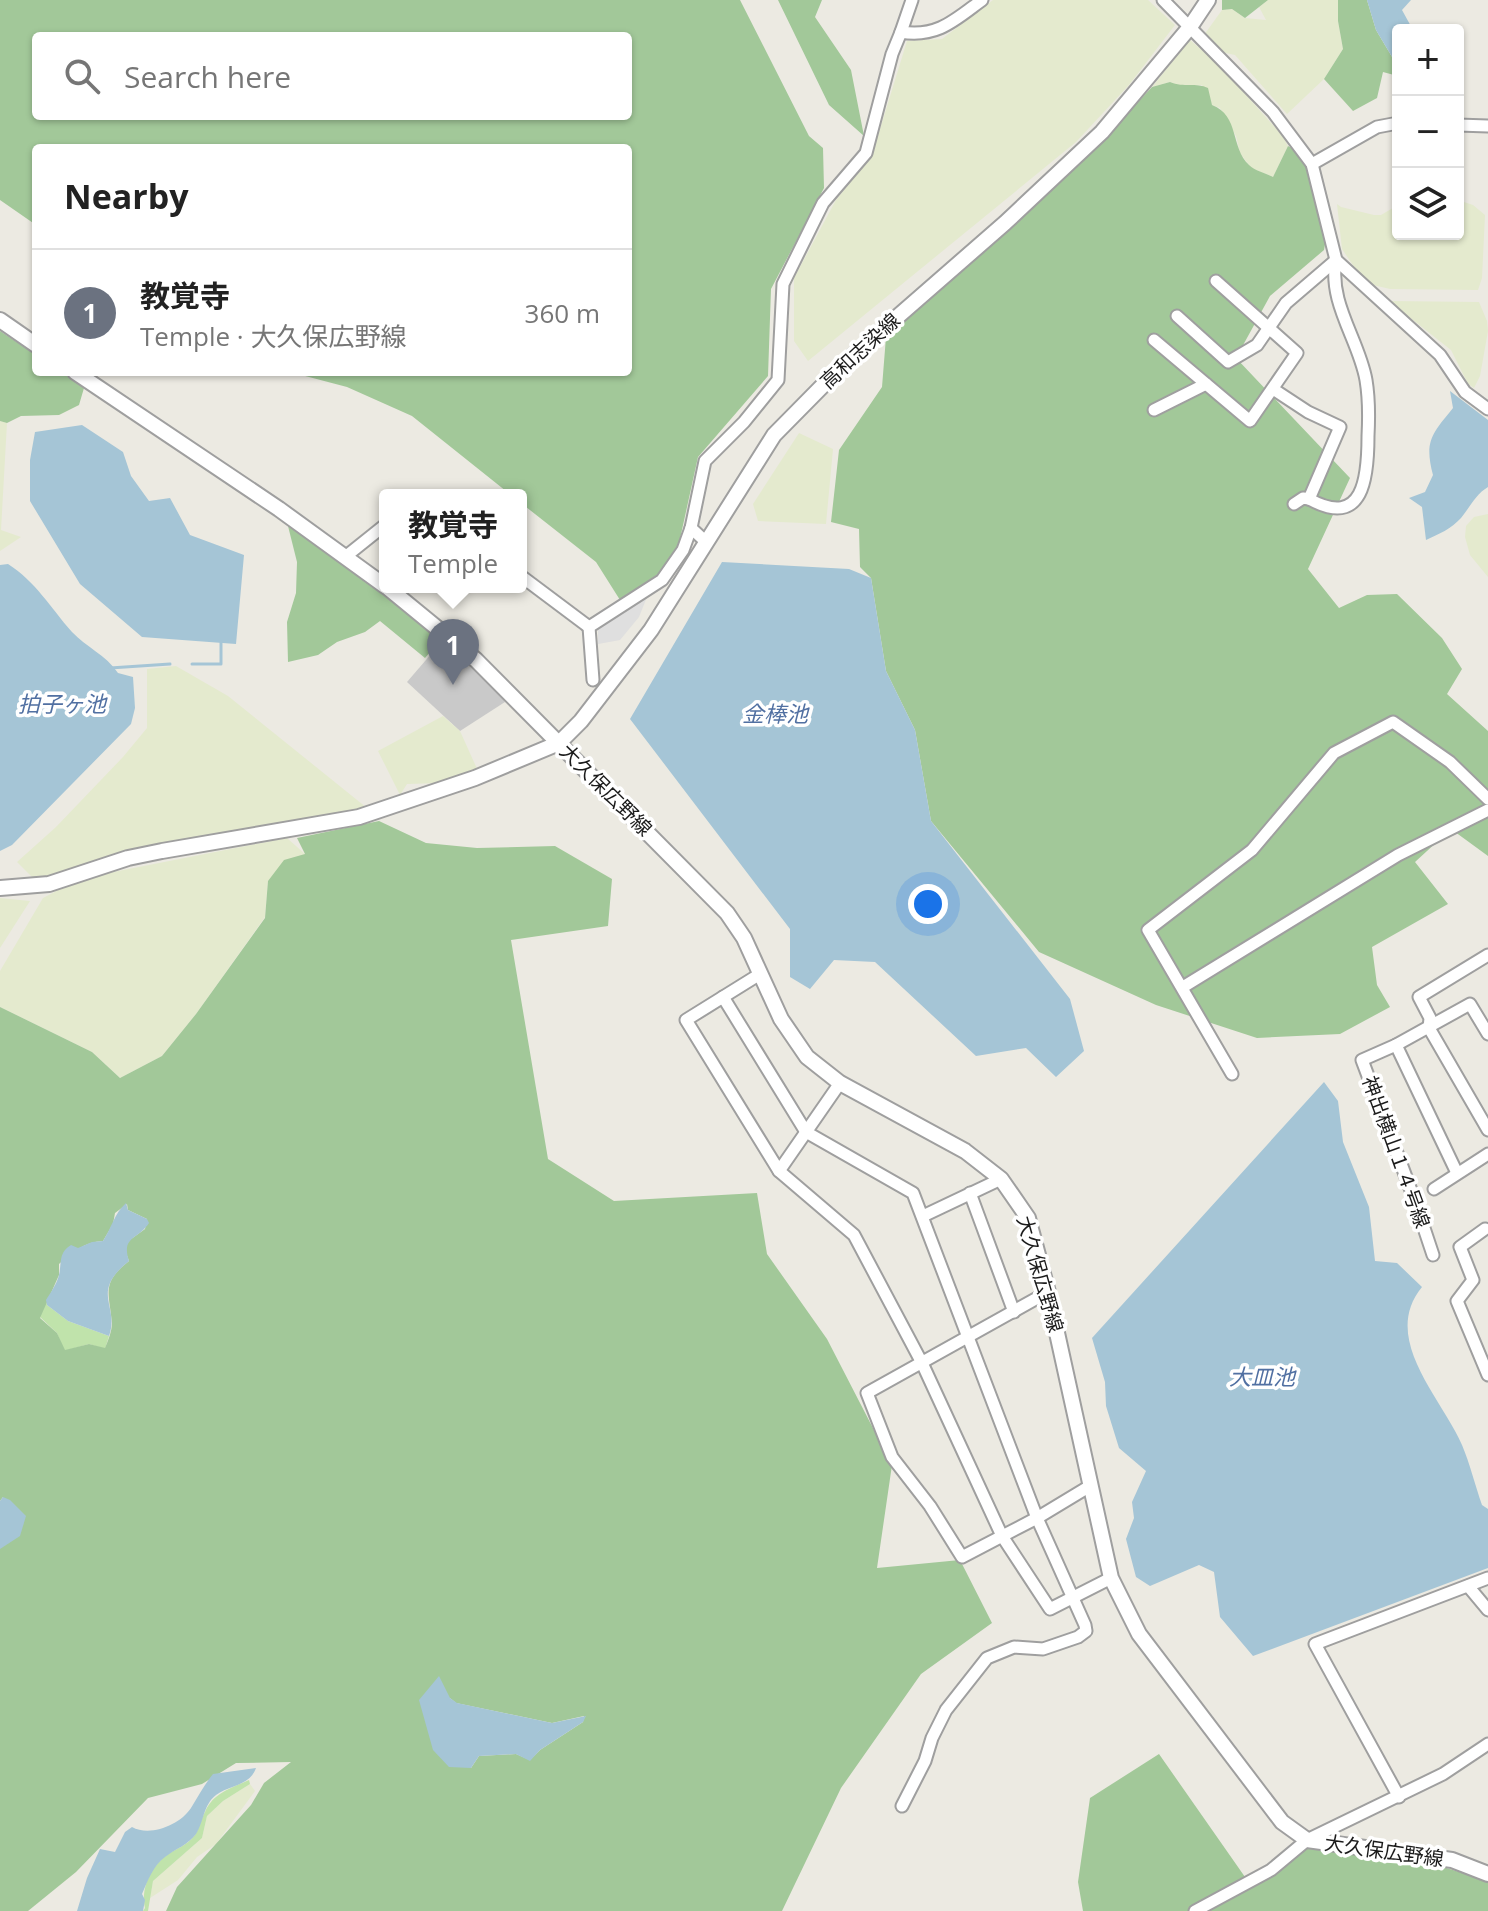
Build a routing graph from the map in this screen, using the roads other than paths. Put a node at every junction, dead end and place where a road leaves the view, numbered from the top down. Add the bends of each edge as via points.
1 (912, 0) edge
2 (982, 0) edge
3 (1163, 0) edge
4 (1208, 0) edge
5 (1190, 27) junction
6 (901, 32) junction
7 (1392, 124) edge
8 (1464, 125) edge
9 (1488, 126) edge
10 (1312, 164) junction
11 (1336, 260) junction
12 (1216, 281) dead end
13 (1177, 316) dead end
14 (0, 320) edge
15 (1269, 327) junction
16 (1154, 340) dead end
17 (32, 342) edge
18 (81, 376) edge
19 (1206, 384) junction
20 (1273, 389) junction
21 (1488, 409) edge
22 (1154, 410) dead end
23 (1309, 499) junction
24 (1294, 504) dead end
25 (691, 528) junction
26 (379, 530) edge
27 (705, 541) junction
28 (345, 557) junction
29 (527, 580) edge
30 (379, 581) edge
31 (395, 593) edge
32 (589, 627) junction
33 (593, 680) dead end
34 (559, 743) junction
35 (1488, 799) edge
36 (1488, 810) edge
37 (0, 888) edge
38 (1488, 955) edge
39 (760, 974) junction
40 (1183, 987) junction
41 (723, 997) junction
42 (1429, 1028) junction
43 (1488, 1034) edge
44 (1396, 1045) junction
45 (1232, 1074) dead end
46 (840, 1083) junction
47 (1486, 1123) edge
48 (806, 1132) junction
49 (1488, 1154) edge
50 (779, 1171) junction
51 (1457, 1173) junction
52 (1001, 1179) junction
53 (1434, 1189) dead end
54 (970, 1193) junction
55 (923, 1216) junction
56 (1487, 1230) edge
57 (1433, 1255) dead end
58 (1048, 1292) junction
59 (1014, 1312) junction
60 (969, 1336) junction
61 (922, 1363) junction
62 (1488, 1375) edge
63 (1090, 1486) junction
64 (1037, 1518) junction
65 (1002, 1536) junction
66 (1111, 1578) junction
67 (1488, 1578) edge
68 (1468, 1586) junction
69 (1074, 1598) junction
70 (1488, 1610) edge
71 (1488, 1744) edge
72 (1399, 1797) junction
73 (902, 1806) dead end
74 (1307, 1840) junction
75 (1488, 1874) edge
76 (1195, 1911) edge

1 - 6 street
2 - 6 street via 944,29
3 - 5 street
4 - 5 street, 高和志染線
5 - 10 street via 1273,112
5 - 27 street, 高和志染線 via 1102,132 859,351 774,435
6 - 25 street via 866,153 823,203 783,284 778,380 705,461
7 - 10 street via 1377,127
8 - 9 street
10 - 11 street
11 - 15 street via 1286,303
11 - 21 street via 1431,346 1465,392
11 - 23 street via 1342,317 1366,382 1368,467 1354,502 1328,509
12 - 15 street
13 - 15 street via 1228,362 1257,345
14 - 17 street
15 - 20 street via 1297,353
16 - 19 street
18 - 28 street, 大久保広野線
19 - 20 street via 1250,421
19 - 22 street
20 - 23 street via 1340,427
23 - 24 street
25 - 27 street
25 - 32 street via 662,580
26 - 28 street
27 - 34 street, 高和志染線 via 651,630
28 - 30 street, 大久保広野線
29 - 32 street
31 - 34 street, 大久保広野線 via 476,660
32 - 33 street
34 - 37 street via 359,817 128,858 49,884
34 - 39 street, 大久保広野線 via 727,913
35 - 40 street via 1450,762 1393,722 1334,753 1252,850 1148,930
36 - 40 street via 1398,855
38 - 42 street via 1419,997 1430,1018
39 - 41 street
39 - 46 street, 大久保広野線 via 807,1057
40 - 45 street
41 - 48 street
41 - 50 street via 686,1020
42 - 43 street, 神出横山１４号線 via 1470,1004
42 - 44 street, 神出横山１４号線
42 - 47 street
44 - 51 street
44 - 57 street, 神出横山１４号線 via 1362,1060
46 - 48 street
46 - 52 street, 大久保広野線 via 965,1151
48 - 50 street
48 - 55 street via 913,1193
49 - 51 street, 神出横山１４号線
50 - 61 street via 854,1235
51 - 53 street, 神出横山１４号線
52 - 54 street
52 - 58 street, 大久保広野線 via 1028,1218
54 - 55 street
54 - 59 street
55 - 60 street
56 - 62 street via 1460,1247 1473,1280 1457,1301
58 - 59 street
58 - 63 street, 大久保広野線
59 - 60 street
60 - 61 street
60 - 64 street
61 - 65 street
61 - 65 street via 867,1393 892,1457 962,1557
63 - 64 street
63 - 66 street, 大久保広野線
64 - 65 street
64 - 69 street
65 - 69 street via 1050,1609
66 - 69 street
66 - 74 street, 大久保広野線 via 1139,1634 1282,1822
67 - 68 street
68 - 70 street
68 - 72 street via 1315,1644
69 - 73 street via 1086,1631 1043,1649 1014,1647 987,1658 946,1710
71 - 72 street
72 - 74 street
74 - 75 street, 大久保広野線 via 1452,1860
74 - 76 street via 1271,1870

